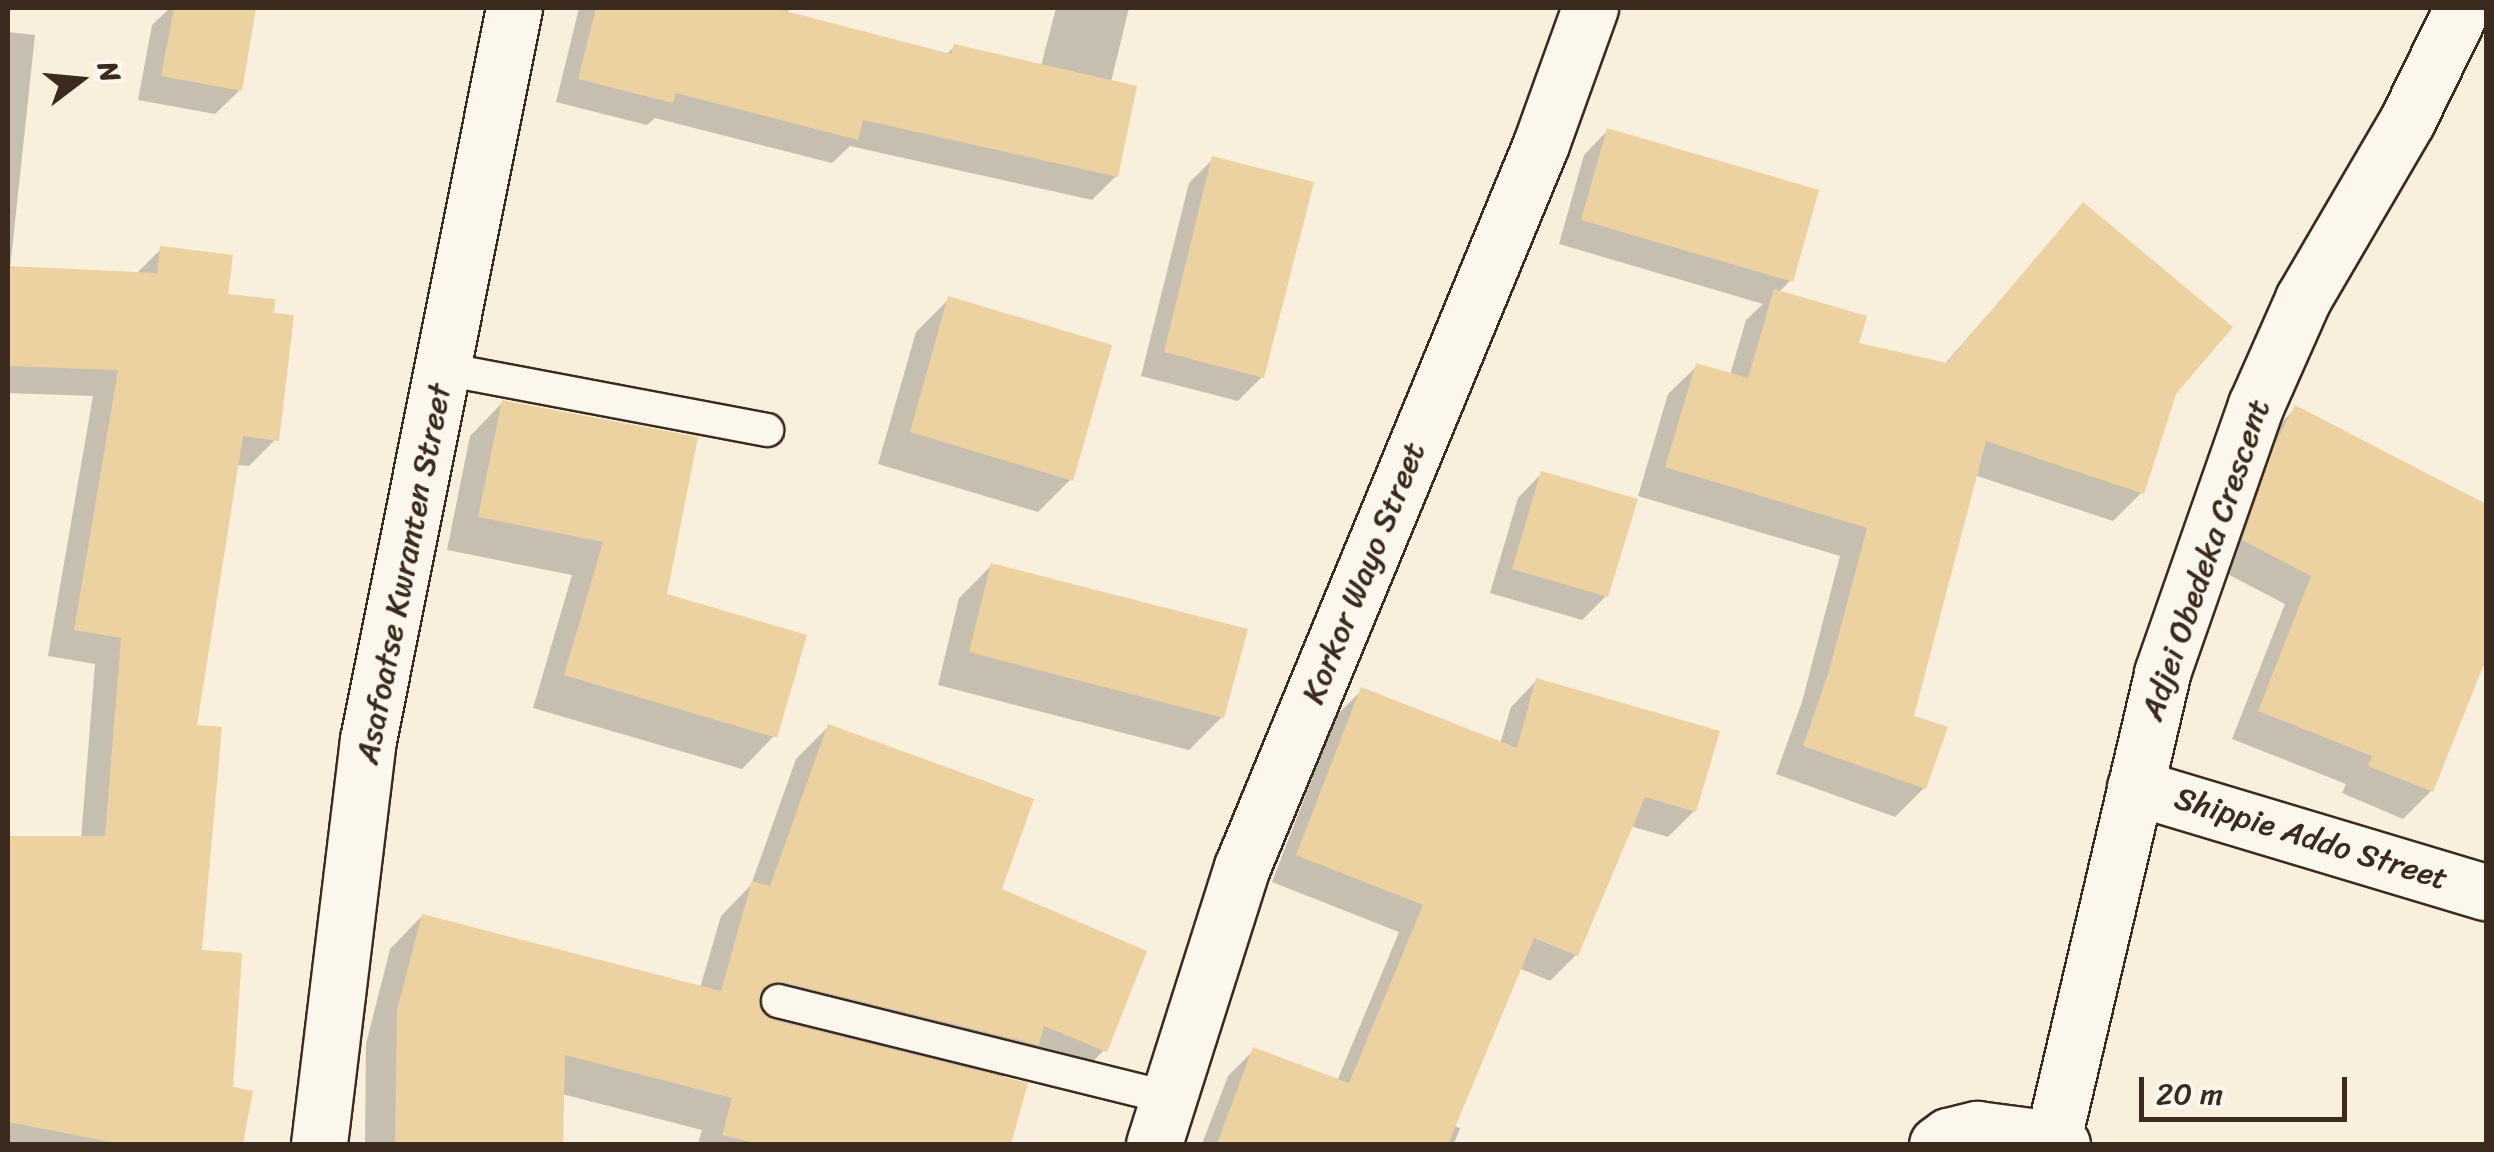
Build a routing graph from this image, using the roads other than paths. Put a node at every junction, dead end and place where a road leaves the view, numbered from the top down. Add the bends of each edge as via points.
1 (514, 8) edge
2 (1590, 8) edge
3 (2462, 8) edge
4 (444, 369) junction
5 (767, 430) dead end
6 (2135, 787) junction
7 (2486, 892) edge
8 (778, 1001) dead end
9 (1161, 1121) edge
10 (2057, 1142) edge
11 (319, 1144) edge
12 (1937, 1144) edge

1 - 4 street, Asafoatse Kwranten Street
2 - 9 street, Korkor Wayo Street via 1541,144 1242,867
3 - 6 street, Adjei Obedeka Crescent via 2407,121 2303,299 2256,406 2162,673
4 - 5 lane
4 - 11 street, Asafoatse Kwranten Street via 368,740
6 - 7 street, Shippie Addo Street
6 - 10 street, Adjei Obedeka Crescent
8 - 9 lane
10 - 12 street via 1977,1129

